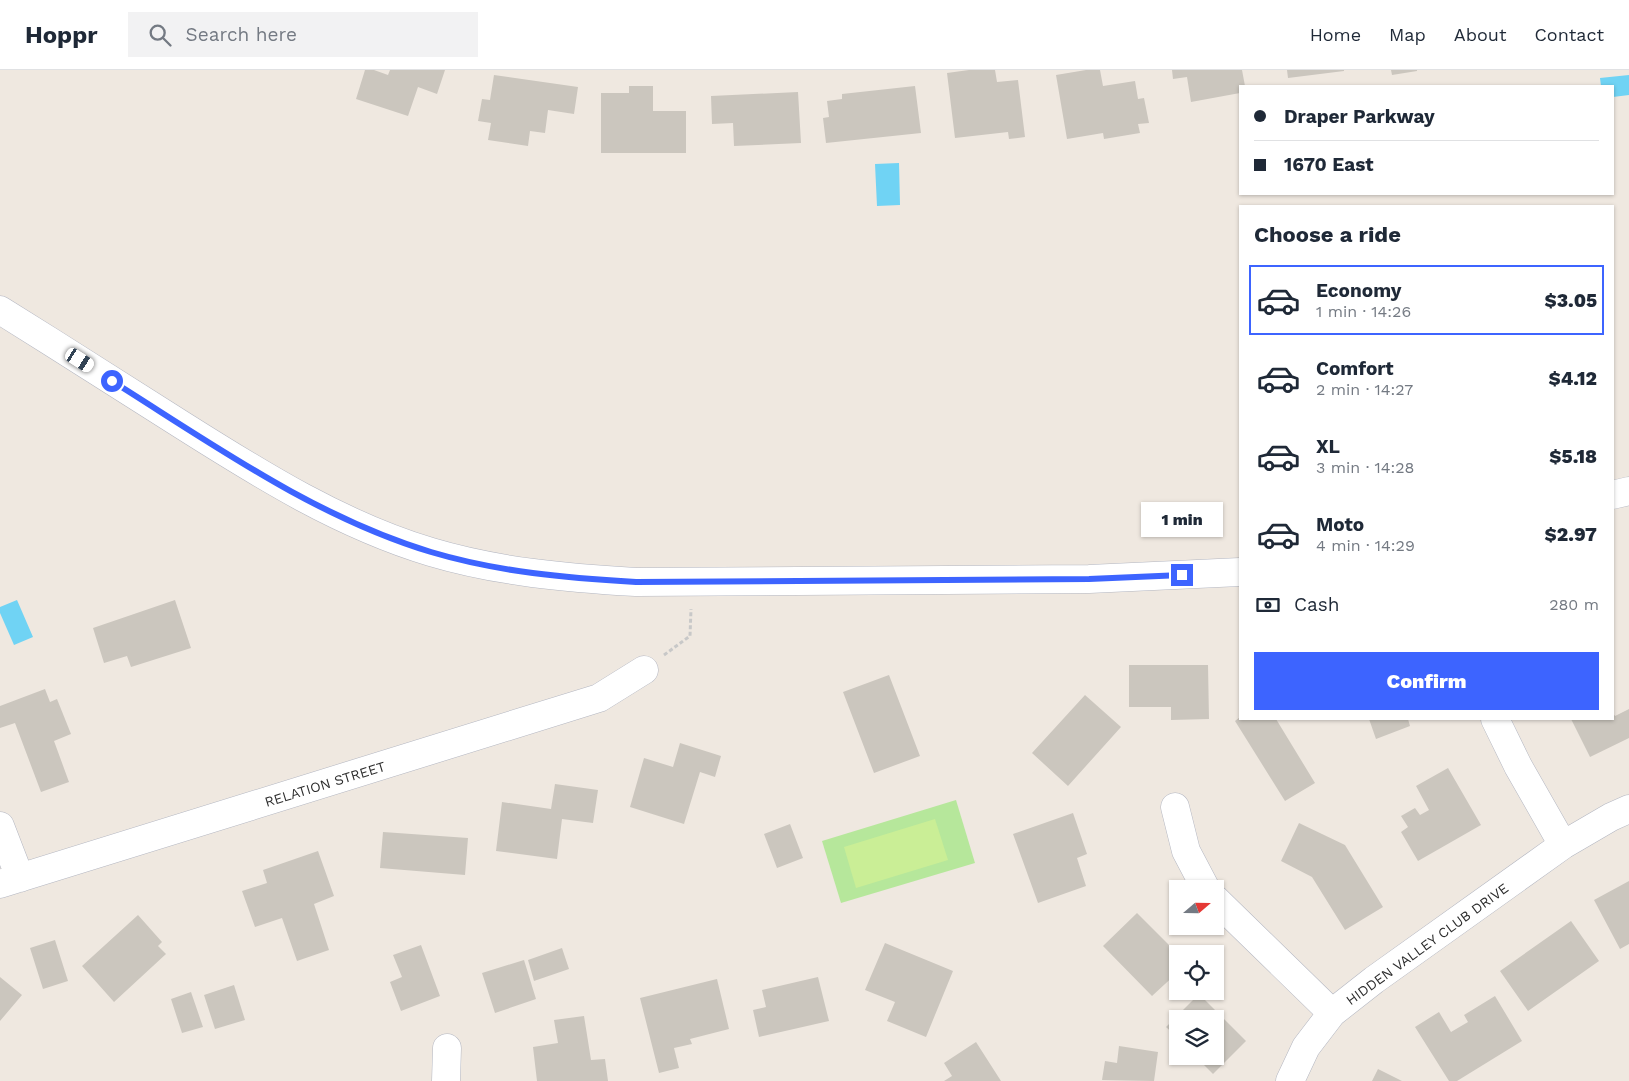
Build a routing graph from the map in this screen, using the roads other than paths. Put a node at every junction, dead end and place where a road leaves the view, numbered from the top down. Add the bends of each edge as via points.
1 (0, 310) edge
2 (1629, 491) edge
3 (1614, 495) edge
4 (1239, 572) edge
5 (644, 670) road end
6 (1495, 720) edge
7 (1175, 807) dead end
8 (1629, 809) edge
9 (0, 826) edge
10 (1563, 845) junction
11 (1201, 880) edge
12 (10, 881) edge
13 (1224, 908) edge
14 (1332, 1013) junction
15 (447, 1048) dead end
16 (446, 1081) edge
17 (1290, 1081) edge

1 - 4 street via 256,472 374,532 431,552 491,567 562,578 636,582 1089,579
2 - 3 street
5 - 12 street, RELATION STREET via 599,698
6 - 10 street
7 - 11 street via 1186,851
8 - 10 street, HIDDEN VALLEY CLUB DRIVE
9 - 12 street
10 - 14 street, HIDDEN VALLEY CLUB DRIVE
13 - 14 street
14 - 17 street, HIDDEN VALLEY CLUB DRIVE via 1306,1047
15 - 16 street

